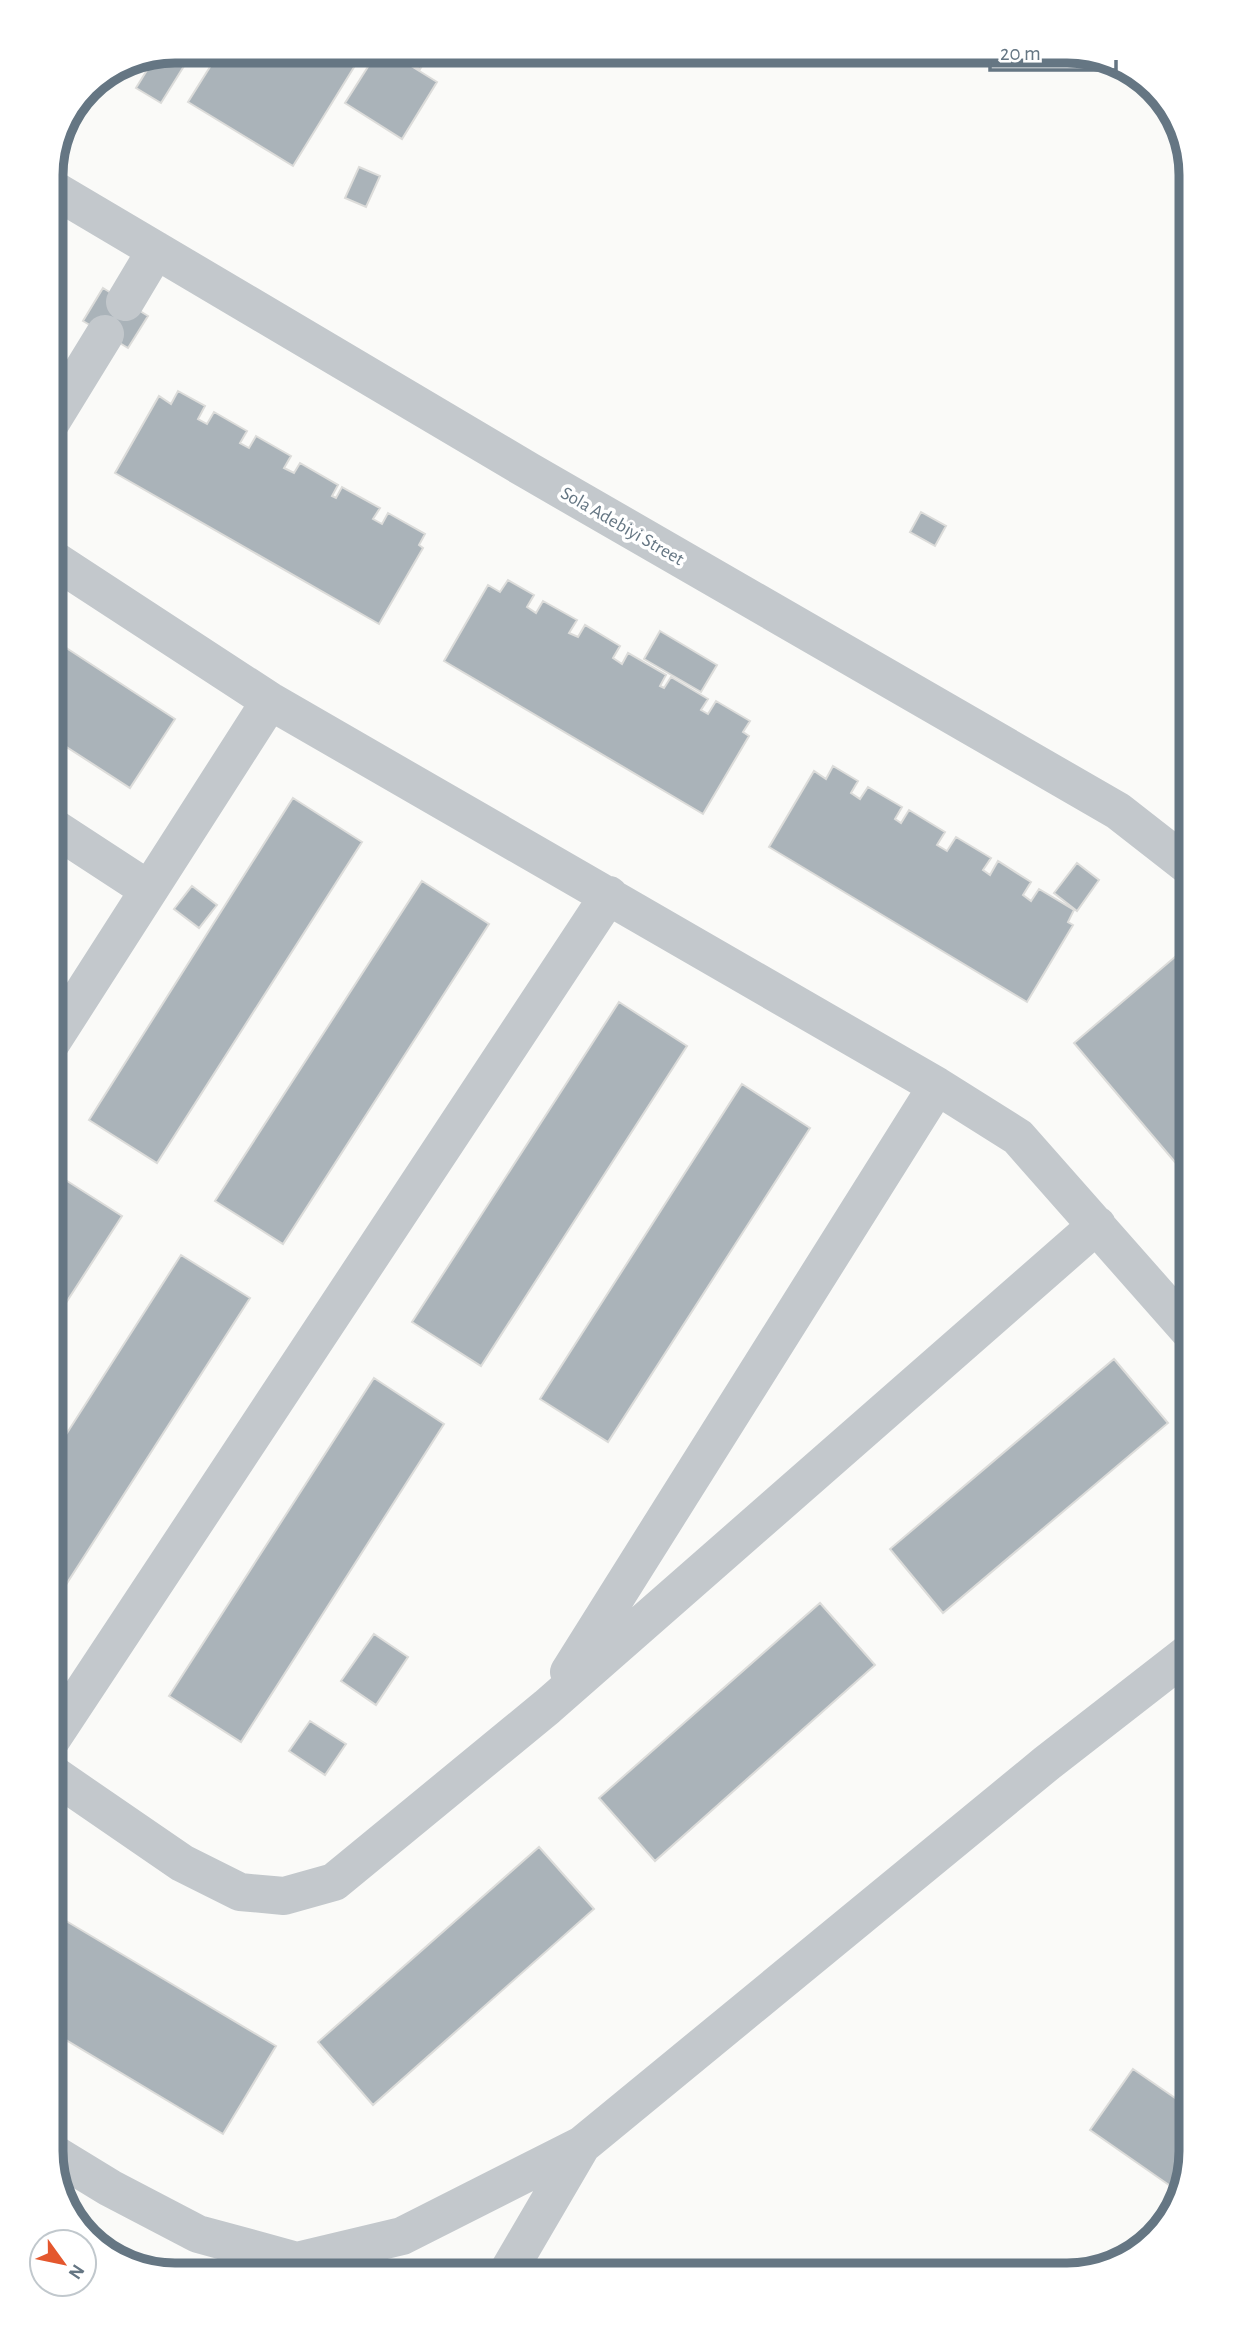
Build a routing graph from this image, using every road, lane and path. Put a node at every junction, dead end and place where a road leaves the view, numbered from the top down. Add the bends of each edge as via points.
1 (63, 195) edge
2 (156, 250) junction
3 (125, 302) dead end
4 (105, 334) dead end
5 (63, 402) edge
6 (63, 566) edge
7 (270, 701) junction
8 (63, 834) edge
9 (1179, 859) edge
10 (149, 890) junction
11 (609, 895) junction
12 (63, 1024) edge
13 (937, 1086) junction
14 (1097, 1225) junction
15 (1179, 1320) edge
16 (1179, 1660) edge
17 (547, 1707) junction
18 (63, 1723) edge
19 (63, 1781) edge
20 (582, 2145) junction
21 (64, 2160) edge
22 (513, 2263) edge

1 - 2 street, Sola Adebiyi Street
2 - 3 street
2 - 9 street, Sola Adebiyi Street via 1118,811
4 - 5 street
6 - 7 street
7 - 10 street
7 - 11 street
8 - 10 street
10 - 12 street
11 - 13 street
11 - 18 street
13 - 14 street via 1018,1137
13 - 17 street
14 - 15 street
14 - 17 street
16 - 20 street
17 - 19 street via 334,1882 284,1896 240,1892 182,1863
20 - 21 street via 402,2235 297,2261 198,2234
20 - 22 street

